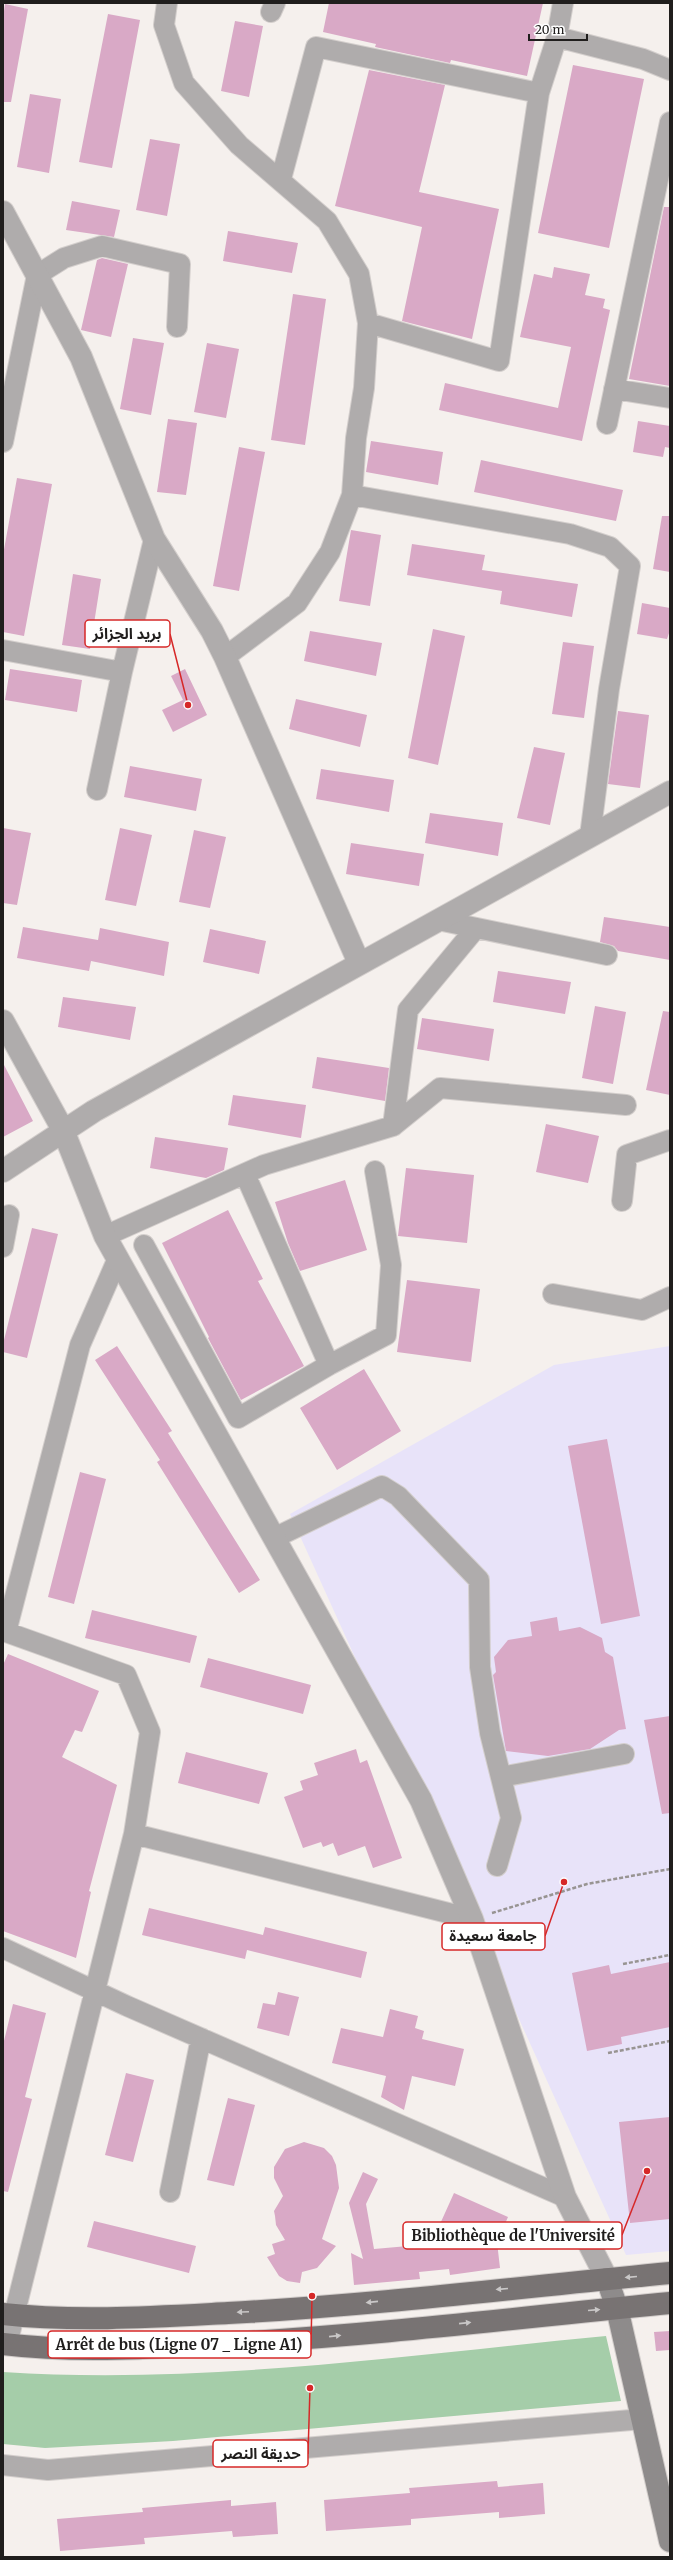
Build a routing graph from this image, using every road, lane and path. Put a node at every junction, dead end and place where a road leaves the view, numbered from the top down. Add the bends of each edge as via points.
1 (167, 3) edge
2 (563, 3) edge
3 (557, 36) junction
4 (670, 70) edge
5 (539, 93) junction
6 (669, 128) edge
7 (281, 179) junction
8 (3, 212) edge
9 (37, 276) junction
10 (368, 323) junction
11 (177, 327) dead end
12 (614, 389) junction
13 (670, 398) edge
14 (607, 424) dead end
15 (3, 442) edge
16 (352, 495) junction
17 (154, 538) junction
18 (3, 650) edge
19 (225, 658) junction
20 (122, 672) junction
21 (97, 790) dead end
22 (670, 792) edge
23 (590, 836) junction
24 (438, 920) junction
25 (476, 928) junction
26 (607, 955) dead end
27 (359, 963) junction
28 (3, 1021) edge
29 (626, 1105) dead end
30 (393, 1126) junction
31 (63, 1130) junction
32 (670, 1140) edge
33 (3, 1171) edge
34 (375, 1171) dead end
35 (245, 1174) junction
36 (622, 1201) dead end
37 (9, 1215) dead end
38 (105, 1236) junction
39 (144, 1245) dead end
40 (3, 1247) edge
41 (118, 1258) junction
42 (553, 1294) dead end
43 (670, 1297) edge
44 (329, 1364) junction
45 (274, 1538) junction
46 (4, 1631) edge
47 (624, 1754) dead end
48 (501, 1777) junction
49 (134, 1834) junction
50 (497, 1866) dead end
51 (670, 1869) edge
52 (472, 1919) junction
53 (3, 1948) edge
54 (670, 1955) edge
55 (623, 1964) dead end
56 (96, 1991) junction
57 (201, 2038) junction
58 (670, 2041) edge
59 (608, 2053) dead end
60 (170, 2192) dead end
61 (565, 2197) junction
62 (670, 2273) edge
63 (607, 2279) junction
64 (670, 2303) edge
65 (617, 2308) junction
66 (9, 2314) edge
67 (5, 2344) edge
68 (643, 2419) junction
69 (3, 2465) edge
70 (670, 2541) edge

1 - 7 street via 164,25 184,83 239,145
2 - 3 street
3 - 4 street via 643,59
3 - 5 street
5 - 7 street via 316,47
5 - 10 street via 499,361
6 - 12 street
7 - 10 street via 327,221 359,274
8 - 9 street
9 - 11 street via 64,258 102,246 180,264
9 - 15 street
9 - 17 street via 81,357
10 - 16 street via 364,388 356,438
12 - 13 street
12 - 14 street
16 - 19 street via 330,552 297,603
16 - 23 street via 570,534 610,547 630,566 609,689
17 - 19 street via 212,631
17 - 20 street
18 - 20 street
19 - 27 street
20 - 21 street
22 - 23 street
23 - 24 street
24 - 25 street
24 - 27 street
25 - 26 street
25 - 30 street via 408,1010
27 - 31 street
28 - 31 street
29 - 30 street via 440,1088
30 - 35 street via 264,1165
31 - 33 street
31 - 38 street
32 - 36 street via 627,1155
34 - 44 street via 392,1265 386,1335
35 - 38 street
35 - 44 street
37 - 40 street
38 - 41 street
39 - 44 street via 238,1418
41 - 45 street
41 - 46 street via 80,1345
42 - 43 street via 642,1310
45 - 48 street via 382,1486 398,1496 479,1580 480,1667 490,1733
45 - 52 street via 421,1800
46 - 49 street via 126,1675 150,1732
47 - 48 street
48 - 50 street via 512,1818
49 - 52 street
49 - 56 street
51 - 52 path via 587,1884
52 - 61 street
53 - 56 street
54 - 55 path
56 - 57 street
56 - 66 street
57 - 60 street
57 - 61 street
58 - 59 path
61 - 63 street
62 -> 63 main road
63 - 65 main road
63 -> 66 main road via 314,2308 103,2319 46,2318
64 - 65 main road
67 -> 65 main road via 44,2349 103,2349 317,2338
65 - 68 main road
66 - 67 street
68 - 69 street via 48,2470
68 - 70 main road

